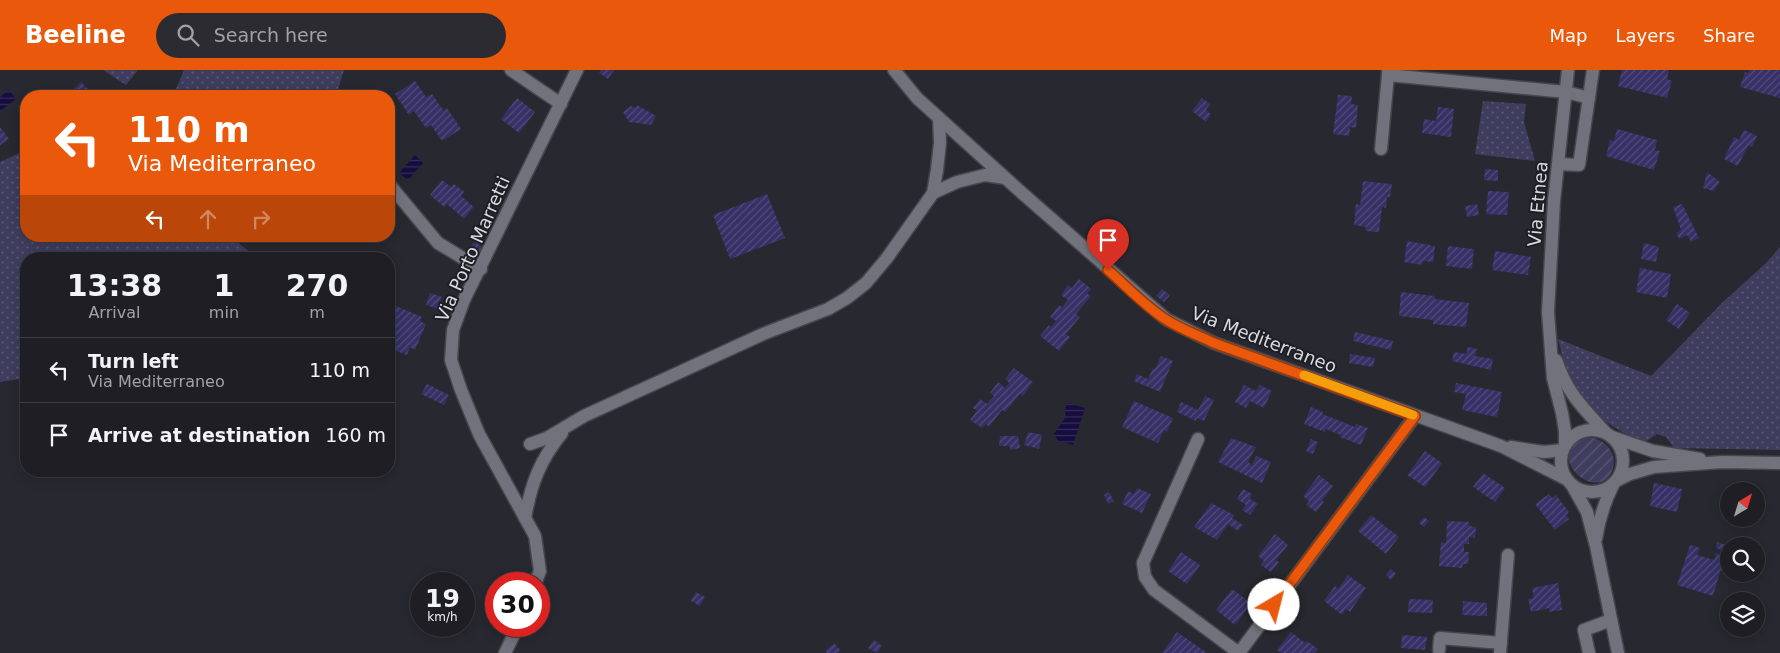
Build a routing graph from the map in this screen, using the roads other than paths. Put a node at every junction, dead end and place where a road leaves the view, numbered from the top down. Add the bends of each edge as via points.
1 (511, 70) edge
2 (577, 70) edge
3 (894, 70) edge
4 (1568, 70) edge
5 (1593, 70) edge
6 (1388, 72) edge
7 (1566, 92) junction
8 (1589, 98) junction
9 (562, 104) junction
10 (939, 118) junction
11 (1381, 149) dead end
12 (1558, 164) junction
13 (1005, 178) junction
14 (395, 191) edge
15 (933, 193) junction
16 (480, 269) junction
17 (1550, 341) junction
18 (1415, 416) junction
19 (567, 427) junction
20 (1610, 436) junction
21 (1198, 439) dead end
22 (530, 444) dead end
23 (1501, 446) junction
24 (1564, 448) junction
25 (1722, 462) junction
26 (1780, 463) edge
27 (1569, 482) junction
28 (1615, 483) junction
29 (525, 518) junction
30 (1596, 546) junction
31 (1508, 555) dead end
32 (540, 572) edge
33 (1611, 620) junction
34 (513, 637) edge
35 (1500, 648) edge
36 (1440, 650) dead end
37 (505, 653) edge
38 (1239, 653) edge
39 (1589, 653) edge
40 (1618, 653) edge

1 - 9 street
2 - 9 street, Via Porto Marretti
3 - 10 street, Via Mediterraneo
4 - 7 street, Via Etnea
5 - 8 street
6 - 7 street
6 - 11 street
7 - 8 street
7 - 12 street, Via Etnea
8 - 12 street via 1578,165
9 - 16 street, Via Porto Marretti
10 - 13 street, Via Mediterraneo
10 - 15 street via 940,143
12 - 17 street, Via Etnea via 1548,312
13 - 15 street via 985,175 957,182
13 - 18 street, Via Mediterraneo via 1166,319 1214,343
14 - 16 street via 438,243
15 - 19 street via 887,258 866,283 847,298 584,416
16 - 29 street, Via Porto Marretti via 453,330 451,360 479,434
17 - 20 street via 1561,375 1574,399
17 - 24 street via 1553,378 1565,431
18 - 23 street, Via Mediterraneo
18 - 38 street
19 - 22 street
19 - 29 street via 540,464
20 - 24 street via 1594,430 1584,431 1571,438
20 - 25 street via 1653,451
20 - 28 street via 1618,444 1623,458
21 - 38 street via 1143,562 1145,577 1154,590
23 - 24 street via 1544,452
23 - 27 street
24 - 27 street via 1561,465
25 - 26 street
25 - 28 street via 1654,467 1630,474
27 - 28 street via 1590,493 1600,492
27 - 30 street via 1587,512
28 - 30 street via 1603,506
29 - 32 street, Via Porto Marretti via 535,536
30 - 33 street
31 - 35 street
33 - 39 street via 1584,630
33 - 40 street
34 - 37 street
35 - 36 street via 1440,638

